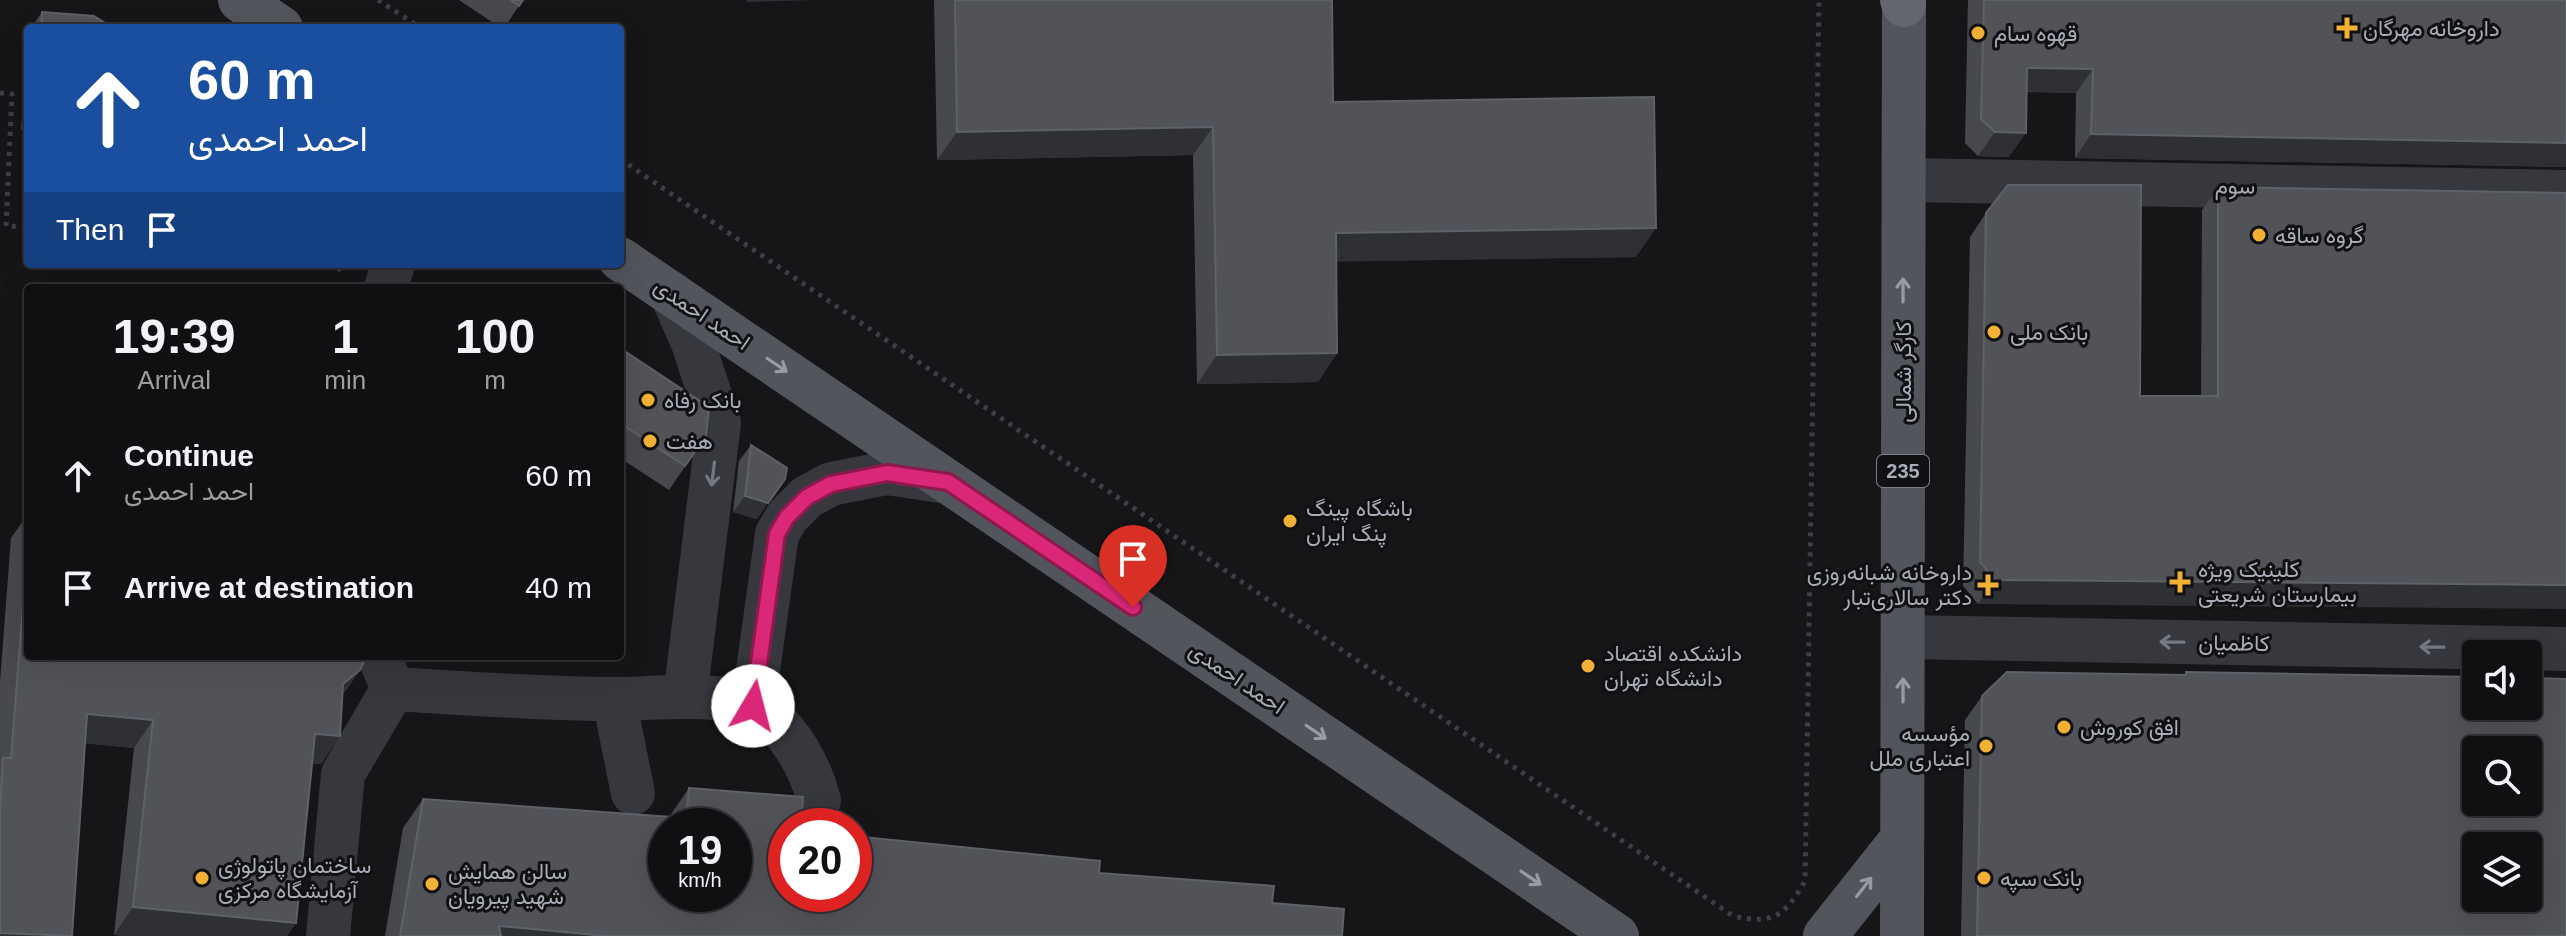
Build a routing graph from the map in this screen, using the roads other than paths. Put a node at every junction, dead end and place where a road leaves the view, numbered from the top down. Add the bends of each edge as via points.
1 (240, 0) edge
2 (1905, 1) edge
3 (275, 24) edge
4 (1904, 180) junction
5 (2566, 192) edge
6 (624, 262) edge
7 (671, 293) junction
8 (948, 482) junction
9 (1903, 637) junction
10 (2566, 649) edge
11 (386, 673) edge
12 (685, 697) junction
13 (614, 699) junction
14 (753, 706) junction
15 (633, 793) dead end
16 (819, 800) dead end
17 (1902, 839) junction
18 (1615, 934) edge
19 (328, 936) edge
20 (1825, 936) edge
21 (1902, 936) edge

1 - 3 main road
2 - 4 main road, کارگر شمالی / 235
4 - 5 street, سوم
9 -> 4 main road, کارگر شمالی / 235
6 - 7 main road, احمد احمدی
7 -> 8 main road, احمد احمدی
7 -> 12 street via 719,423
8 - 14 street via 887,473 831,484 787,517 777,534
8 -> 18 main road, احمد احمدی
10 -> 9 street, کاظمیان
17 -> 9 main road, کارگر شمالی / 235
11 - 13 street
11 - 19 street via 343,774
12 - 13 street
12 - 14 street
13 - 15 street
14 - 16 street via 779,725 812,774
20 -> 17 main road
17 - 21 main road, کارگر شمالی / 235

